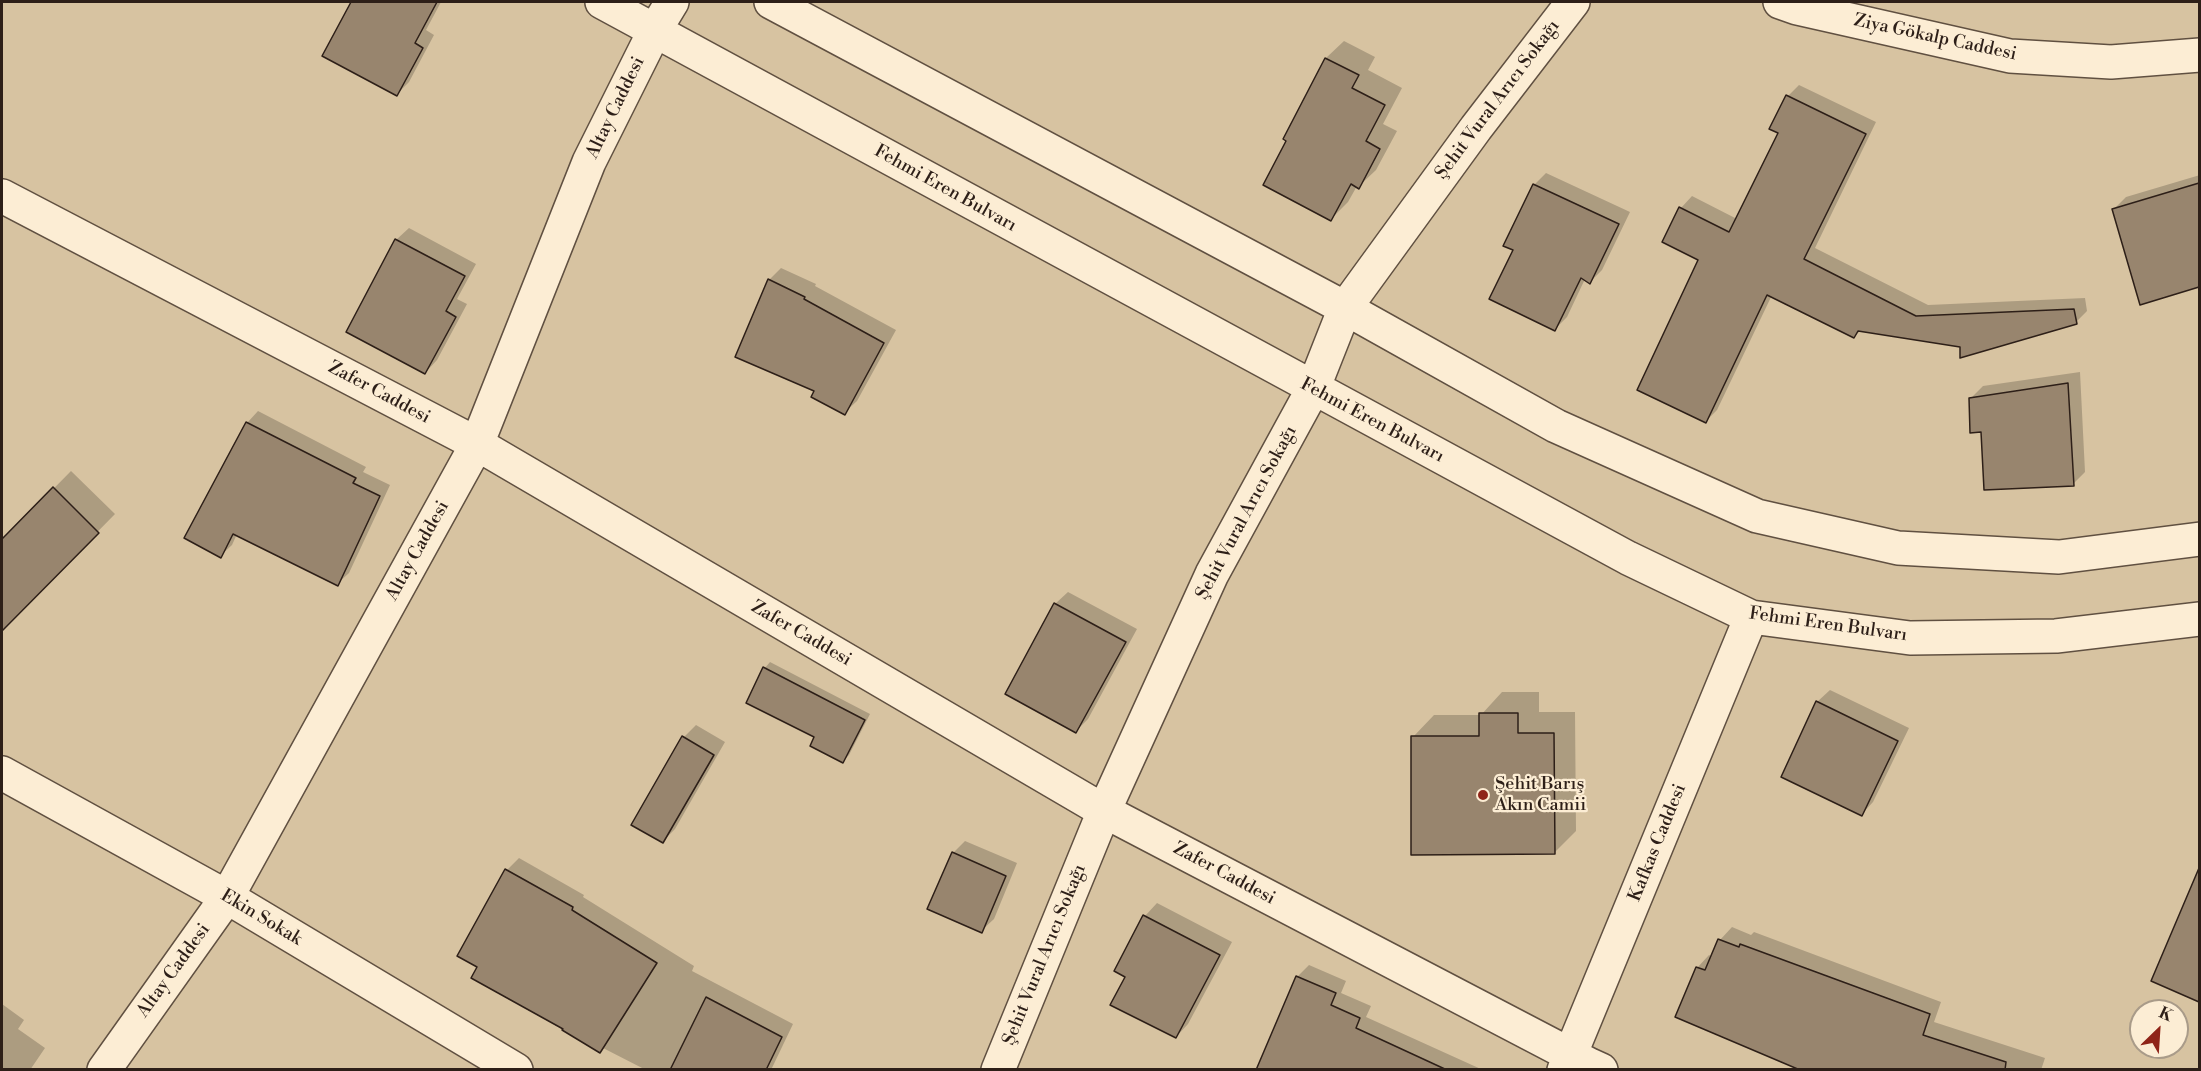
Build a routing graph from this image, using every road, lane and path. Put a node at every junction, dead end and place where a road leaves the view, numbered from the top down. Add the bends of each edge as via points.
1 (602, 2) edge
2 (672, 2) edge
3 (771, 2) edge
4 (1573, 2) edge
5 (1780, 2) edge
6 (655, 30) junction
7 (2199, 55) edge
8 (2, 196) edge
9 (1344, 308) junction
10 (1313, 389) junction
11 (477, 444) junction
12 (2199, 539) edge
13 (1751, 617) junction
14 (2199, 619) edge
15 (2, 773) edge
16 (1104, 811) junction
17 (227, 897) junction
18 (1568, 1062) edge
19 (104, 1070) edge
20 (516, 1070) edge
21 (998, 1070) edge
22 (1601, 1070) edge

1 - 6 street, Fehmi Eren Bulvarı
2 - 6 street, Altay Caddesi
3 - 9 street
4 - 9 street, Şehit Vural Arıcı Sokağı
5 - 7 street, Ziya Gökalp Caddesi via 2010,56 2110,62
6 - 10 street, Fehmi Eren Bulvarı
6 - 11 street, Altay Caddesi via 589,162
8 - 11 street, Zafer Caddesi
9 - 10 street, Şehit Vural Arıcı Sokağı
9 - 12 street via 1556,426 1757,516 1898,548 2059,557
10 - 13 street, Fehmi Eren Bulvarı via 1628,558
10 - 16 street, Şehit Vural Arıcı Sokağı via 1212,574
11 - 16 street, Zafer Caddesi
11 - 17 street, Altay Caddesi
13 - 14 street, Fehmi Eren Bulvarı via 1910,638 2056,636
13 - 18 street, Kafkas Caddesi
15 - 17 street, Ekin Sokak
16 - 18 street, Zafer Caddesi
16 - 21 street, Şehit Vural Arıcı Sokağı
17 - 19 street, Altay Caddesi
17 - 20 street, Ekin Sokak
18 - 22 street, Zafer Caddesi

